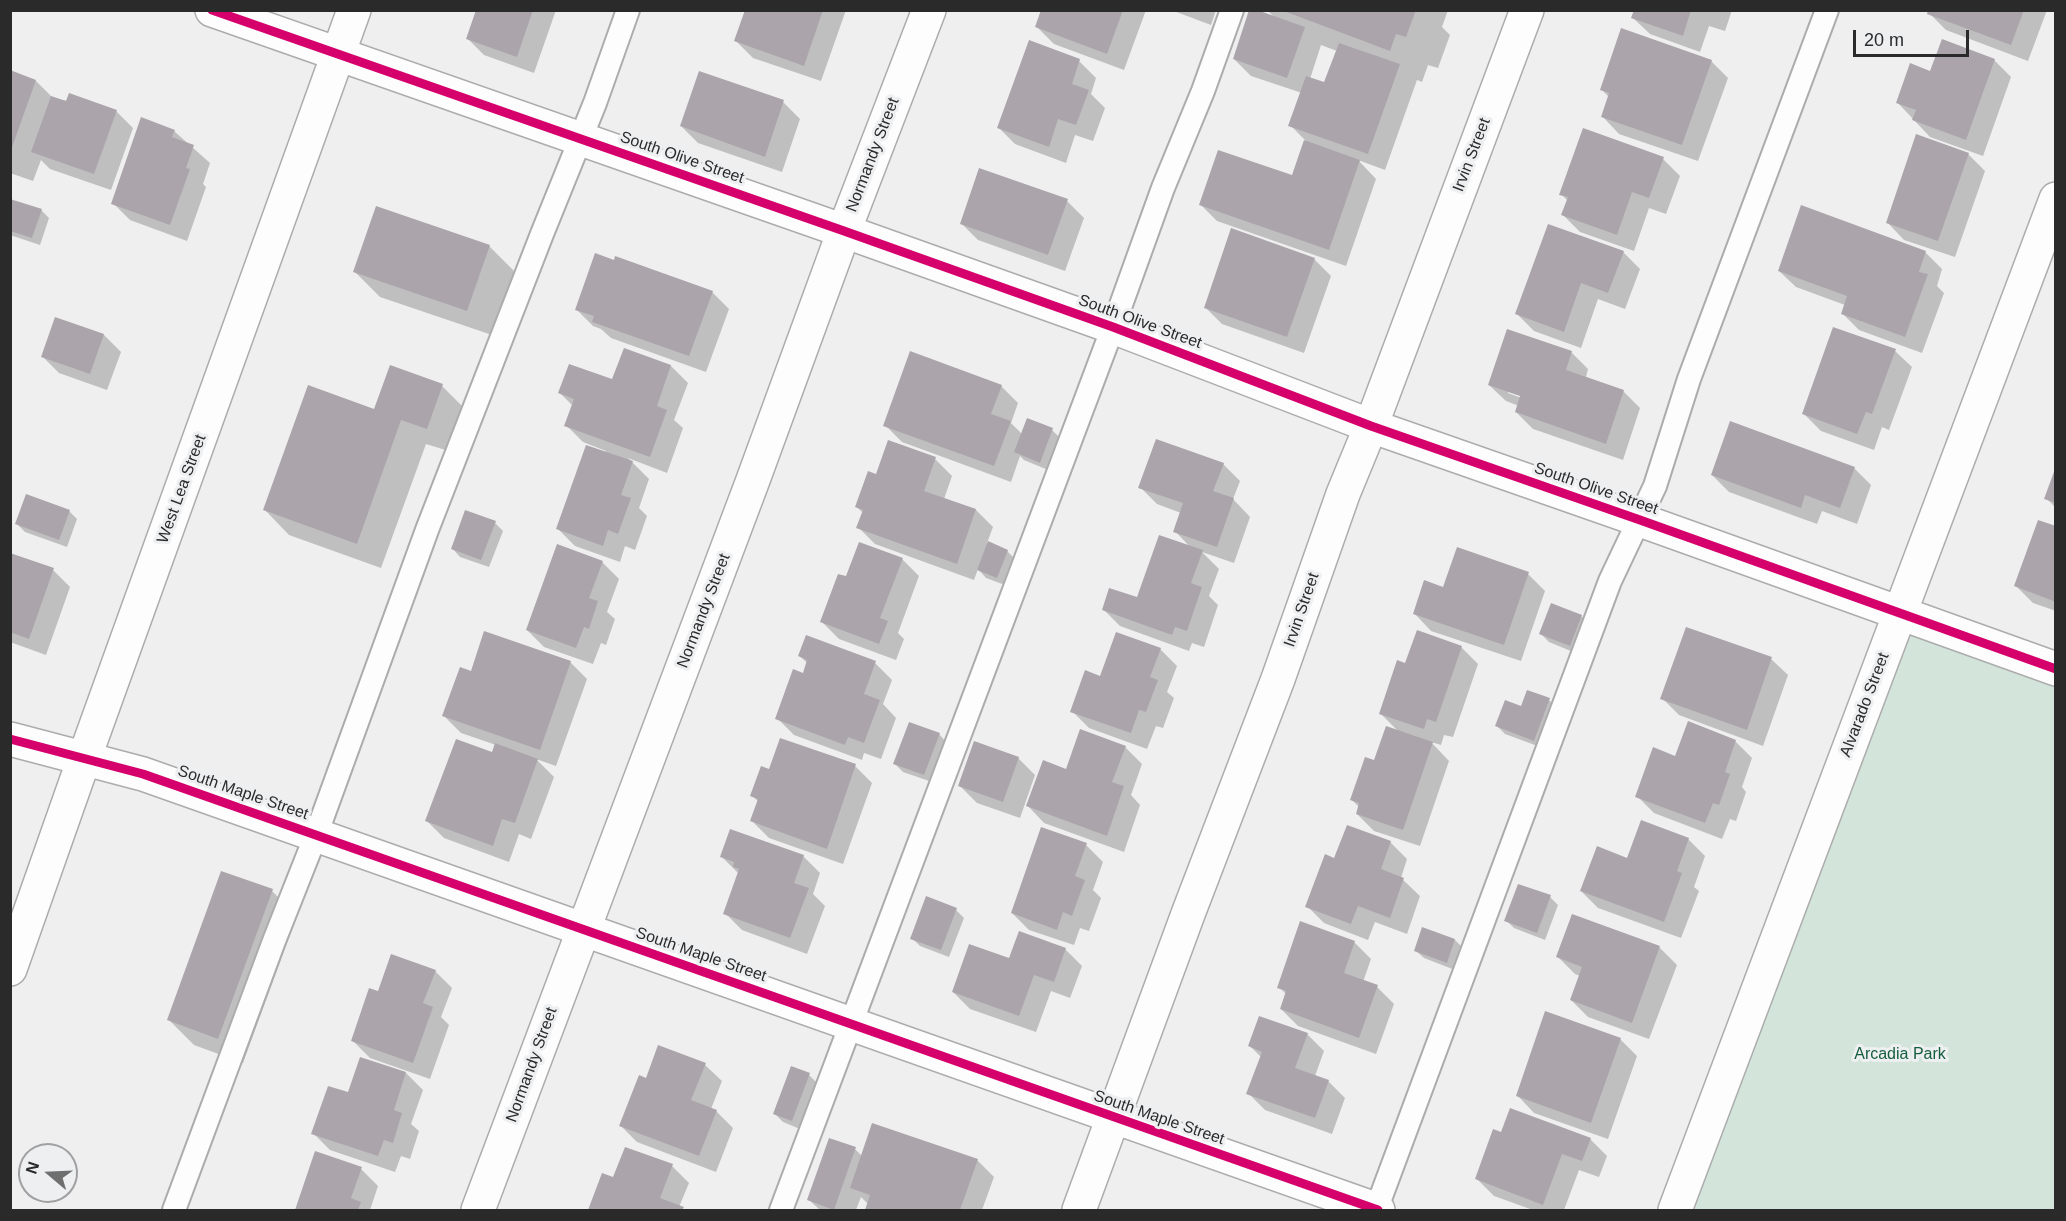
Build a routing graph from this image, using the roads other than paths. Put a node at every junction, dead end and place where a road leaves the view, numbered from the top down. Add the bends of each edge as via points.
1 (212, 10) edge
2 (354, 10) edge
3 (628, 10) edge
4 (929, 10) edge
5 (1232, 10) edge
6 (1527, 10) edge
7 (1827, 10) edge
8 (339, 55) junction
9 (580, 138) junction
10 (2055, 199) edge
11 (844, 231) junction
12 (1113, 327) junction
13 (1371, 426) junction
14 (1640, 520) junction
15 (1899, 613) junction
16 (2055, 669) edge
17 (10, 739) edge
18 (84, 759) junction
19 (316, 834) junction
20 (582, 930) junction
21 (10, 969) edge
22 (850, 1024) junction
23 (1114, 1118) junction
24 (174, 1210) edge
25 (478, 1210) edge
26 (781, 1210) edge
27 (1079, 1210) edge
28 (1377, 1210) edge
29 (1675, 1210) edge

1 - 8 street, South Olive Street
2 - 8 street, West Lea Street
3 - 9 lane
4 - 11 street, Normandy Street
5 - 12 lane
6 - 13 street, Irvin Street
7 - 14 lane
8 - 9 street, South Olive Street
8 - 18 street, West Lea Street
9 - 11 street, South Olive Street
9 - 19 lane via 427,530
10 - 15 street, Alvarado Street
11 - 12 street, South Olive Street
11 - 20 street, Normandy Street
12 - 13 street, South Olive Street
12 - 22 lane
13 - 14 street, South Olive Street
13 - 23 street, Irvin Street
14 - 15 street, South Olive Street
14 - 28 lane via 1610,581
15 - 16 street, South Olive Street
15 - 29 street, Alvarado Street
17 - 18 street, South Maple Street
18 - 19 street, South Maple Street via 142,774
18 - 21 street, West Lea Street
19 - 20 street, South Maple Street
19 - 24 lane
20 - 22 street, South Maple Street
20 - 25 street, Normandy Street
22 - 23 street, South Maple Street
22 - 26 lane
23 - 27 street, Irvin Street
23 - 28 street, South Maple Street

